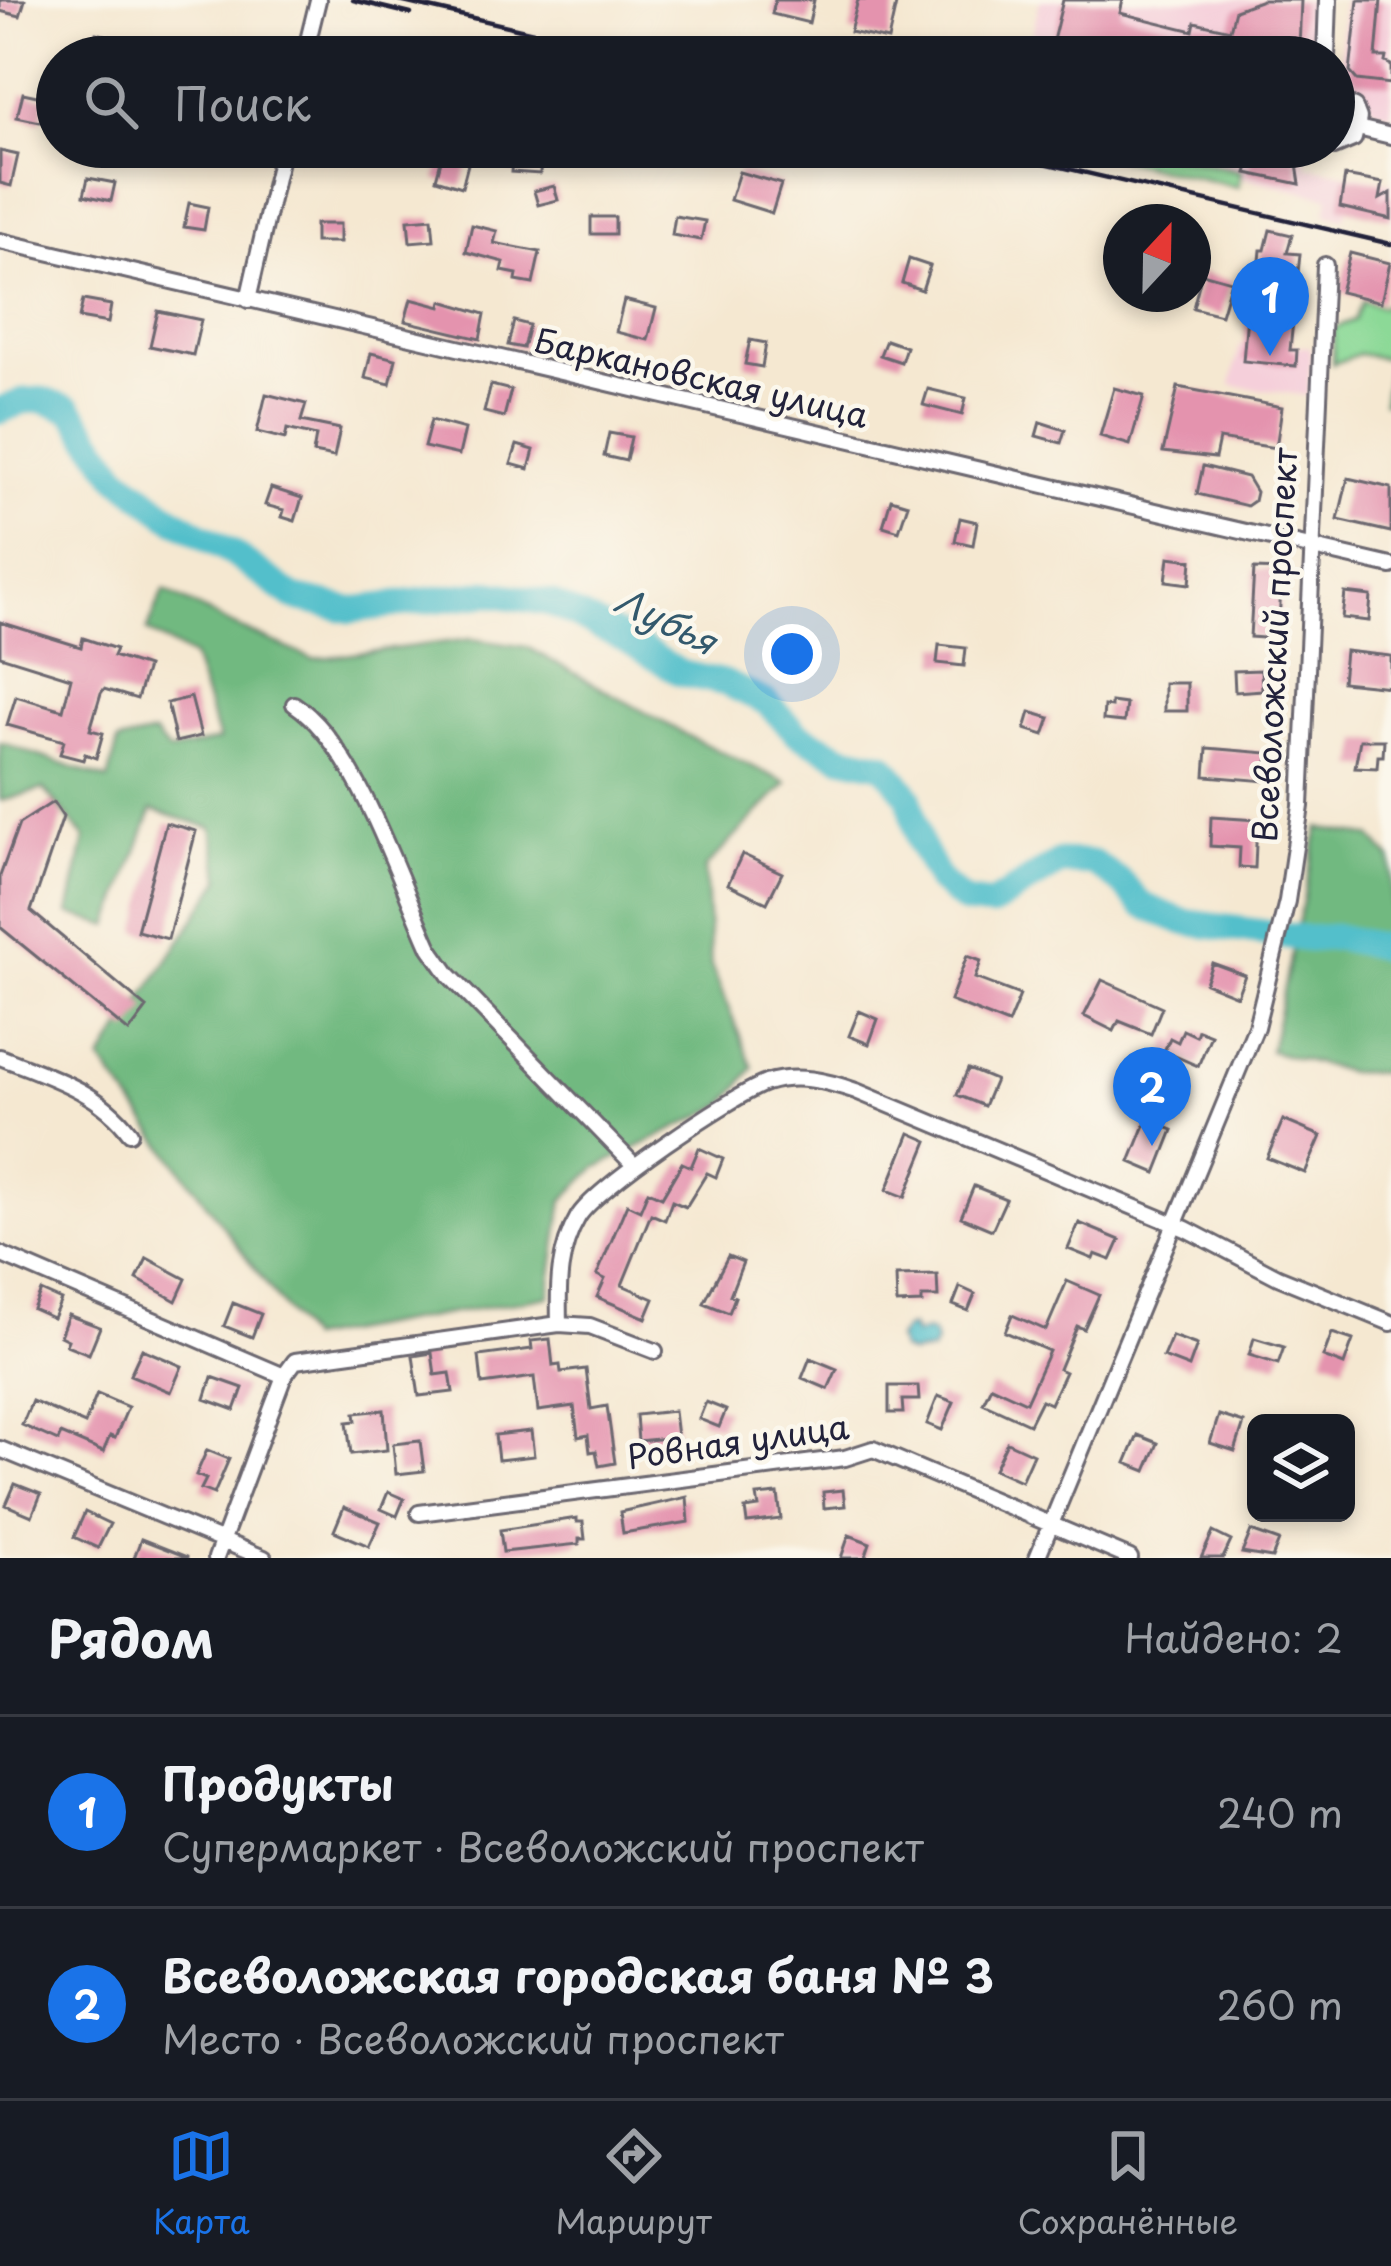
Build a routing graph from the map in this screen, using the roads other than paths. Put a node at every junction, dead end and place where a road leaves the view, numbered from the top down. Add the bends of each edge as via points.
1 (318, 0) edge
2 (1328, 0) edge
3 (309, 36) edge
4 (1327, 36) edge
5 (1355, 113) edge
6 (1358, 128) junction
7 (1355, 134) edge
8 (1391, 136) edge
9 (279, 168) edge
10 (0, 241) edge
11 (1325, 265) dead end
12 (248, 300) junction
13 (1311, 548) junction
14 (1391, 566) edge
15 (294, 704) dead end
16 (0, 1058) edge
17 (130, 1132) dead end
18 (634, 1165) junction
19 (1175, 1224) junction
20 (0, 1254) edge
21 (1391, 1323) edge
22 (559, 1324) junction
23 (655, 1351) dead end
24 (284, 1376) junction
25 (0, 1449) edge
26 (419, 1513) dead end
27 (1051, 1525) junction
28 (222, 1540) junction
29 (216, 1558) edge
30 (264, 1558) edge
31 (1037, 1558) edge
32 (1130, 1558) edge

1 - 3 street
2 - 4 street
5 - 6 street
6 - 7 street
6 - 8 street
9 - 12 street
10 - 12 street, Баркановская улица
11 - 13 street, Всеволожский проспект
12 - 13 street, Баркановская улица
13 - 14 street, Баркановская улица
13 - 19 street, Всеволожский проспект via 1301,806 1287,901 1256,1027
15 - 18 street via 316,718 347,761 448,975
16 - 17 street via 89,1094
18 - 19 street via 764,1084 827,1081
18 - 22 street via 581,1211 567,1239
19 - 21 street
19 - 27 street, Всеволожский проспект
20 - 24 street
22 - 23 street via 590,1326
22 - 24 street via 295,1361
24 - 28 street
25 - 28 street
26 - 27 street, Ровная улица via 873,1449
27 - 31 street, Всеволожский проспект
27 - 32 street, Ровная улица
28 - 29 street
28 - 30 street

